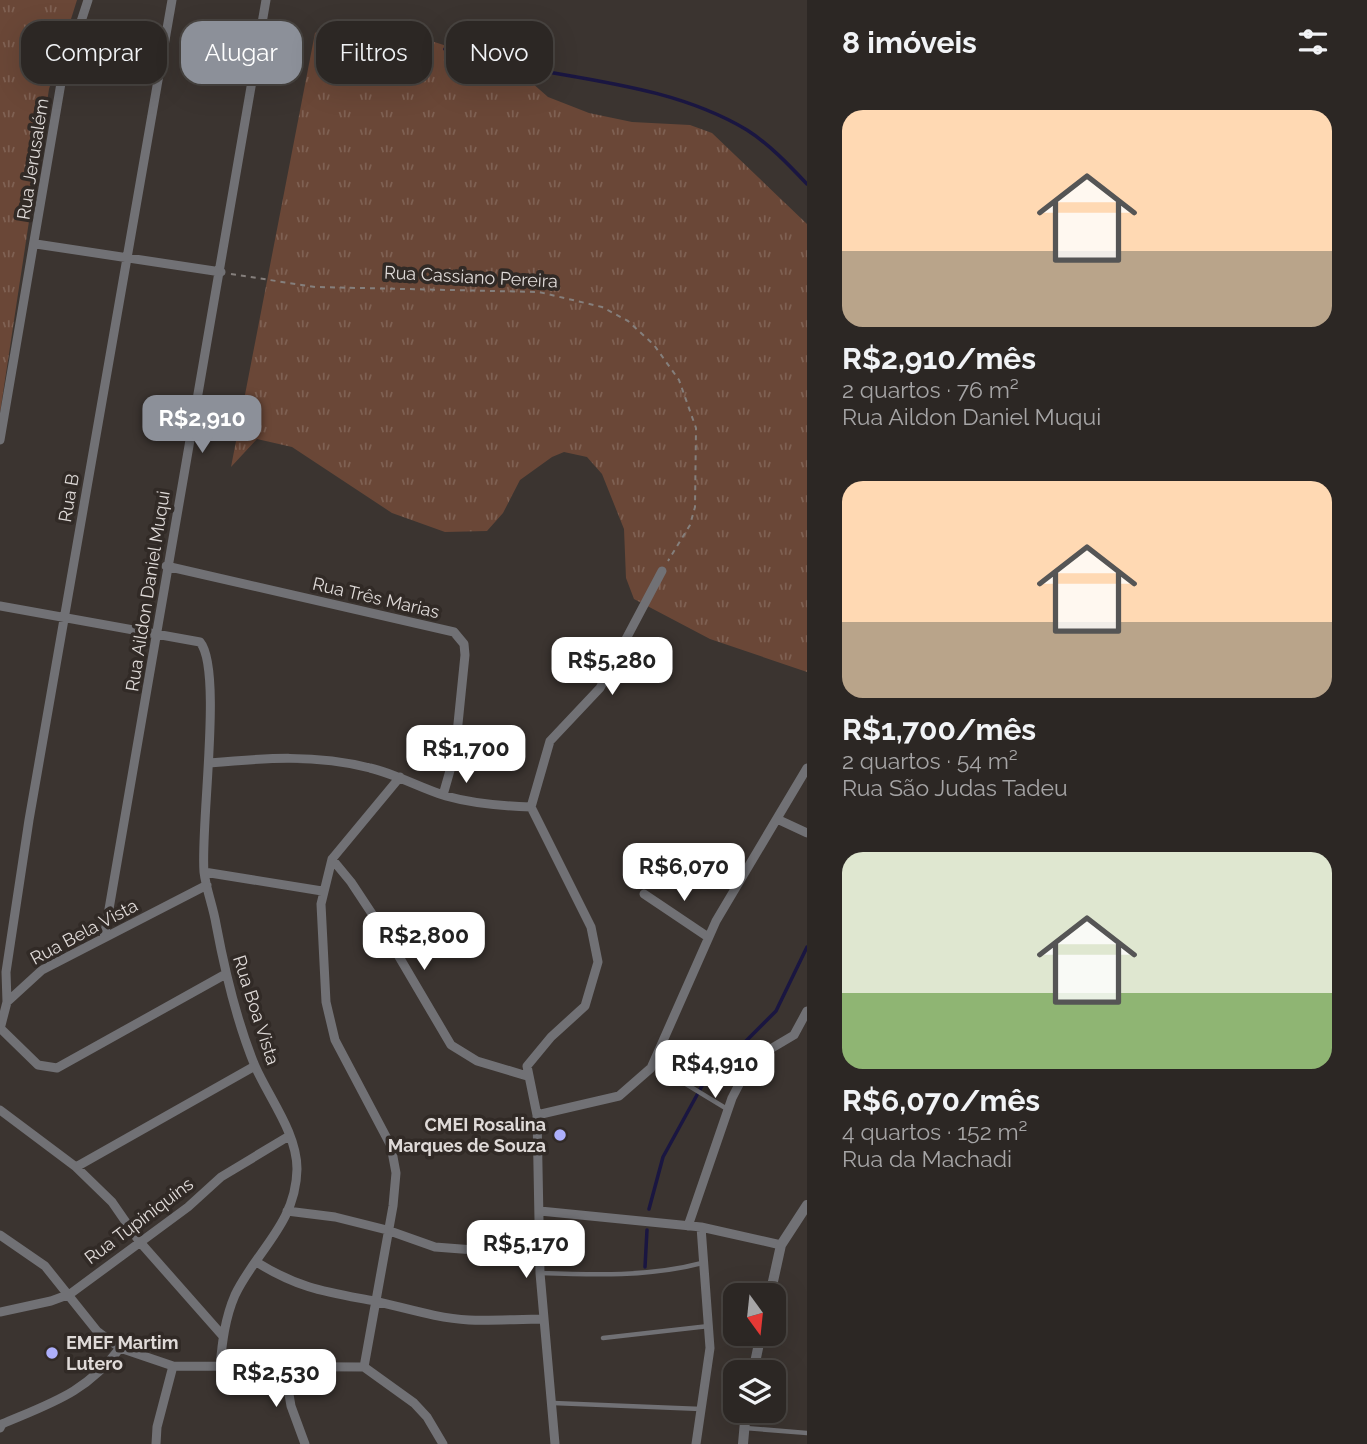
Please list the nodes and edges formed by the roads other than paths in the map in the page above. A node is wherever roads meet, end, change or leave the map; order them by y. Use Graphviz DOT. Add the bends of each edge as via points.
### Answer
graph roads {
  1 [pos="88,0"];
  2 [pos="173,0"];
  3 [pos="266,0"];
  4 [pos="36,244"];
  5 [pos="126,258"];
  6 [pos="221,272"];
  7 [pos="0,438"];
  8 [pos="166,566"];
  9 [pos="662,570"];
  10 [pos="0,606"];
  11 [pos="63,618"];
  12 [pos="158,633"];
  13 [pos="209,764"];
  14 [pos="807,768"];
  15 [pos="400,777"];
  16 [pos="443,795"];
  17 [pos="531,807"];
  18 [pos="777,819"];
  19 [pos="807,833"];
  20 [pos="332,859"];
  21 [pos="204,872"];
  22 [pos="206,885"];
  23 [pos="322,891"];
  24 [pos="644,894"];
  25 [pos="709,937"];
  26 [pos="104,938"];
  27 [pos="225,975"];
  28 [pos="7,1002"];
  29 [pos="807,1011"];
  30 [pos="0,1028"];
  31 [pos="653,1064"];
  32 [pos="255,1066"];
  33 [pos="527,1076"];
  34 [pos="727,1109"];
  35 [pos="0,1110"];
  36 [pos="537,1115"];
  37 [pos="289,1136"];
  38 [pos="76,1167"];
  39 [pos="807,1205"];
  40 [pos="287,1211"];
  41 [pos="540,1211"];
  42 [pos="688,1226"];
  43 [pos="701,1227"];
  44 [pos="387,1230"];
  45 [pos="0,1235"];
  46 [pos="139,1241"];
  47 [pos="781,1245"];
  48 [pos="540,1255"];
  49 [pos="258,1263"];
  50 [pos="702,1263"];
  51 [pos="540,1273"];
  52 [pos="773,1283"];
  53 [pos="70,1294"];
  54 [pos="375,1301"];
  55 [pos="0,1312"];
  56 [pos="544,1319"];
  57 [pos="710,1326"];
  58 [pos="222,1335"];
  59 [pos="603,1338"];
  60 [pos="120,1348"];
  61 [pos="284,1365"];
  62 [pos="173,1366"];
  63 [pos="220,1367"];
  64 [pos="364,1367"];
  65 [pos="553,1403"];
  66 [pos="702,1409"];
  67 [pos="745,1423"];
  68 [pos="0,1428"];
  69 [pos="744,1428"];
  70 [pos="807,1433"];
  71 [pos="156,1444"];
  72 [pos="305,1444"];
  73 [pos="443,1444"];
  74 [pos="555,1444"];
  75 [pos="696,1444"];
  76 [pos="743,1444"];
  1 -- 4 [label="street, Rua Jerusalém" via="61,83"];
  2 -- 5 [label="street, Rua B"];
  3 -- 6 [label="street, Rua Aildon Daniel Muqui"];
  4 -- 5 [label="street"];
  4 -- 7 [label="street, Rua Jerusalém"];
  5 -- 6 [label="street"];
  5 -- 11 [label="street, Rua B"];
  6 -- 8 [label="street, Rua Aildon Daniel Muqui"];
  8 -- 12 [label="street, Rua Aildon Daniel Muqui"];
  8 -- 16 [label="street, Rua Três Marias" via="460,636 465,655 461,701 455,753"];
  9 -- 17 [label="street" via="600,688 550,741"];
  10 -- 11 [label="street"];
  11 -- 12 [label="street"];
  11 -- 28 [label="street, Rua B" via="8,956"];
  12 -- 13 [label="street, Rua Boa Vista" via="200,642 207,653"];
  12 -- 26 [label="street, Rua Aildon Daniel Muqui"];
  13 -- 15 [label="street" via="318,758"];
  13 -- 21 [label="street, Rua Boa Vista" via="203,814"];
  14 -- 18 [label="street"];
  15 -- 16 [label="street"];
  15 -- 20 [label="street"];
  16 -- 17 [label="street" via="482,805"];
  17 -- 33 [label="street" via="591,927 598,962 585,1006 551,1037 527,1066"];
  18 -- 19 [label="street"];
  18 -- 25 [label="street"];
  20 -- 23 [label="street"];
  20 -- 33 [label="street" via="388,938 452,1045 477,1061"];
  21 -- 22 [label="street, Rua Boa Vista"];
  21 -- 23 [label="street"];
  22 -- 26 [label="street, Rua Bela Vista"];
  22 -- 27 [label="street, Rua Boa Vista"];
  23 -- 44 [label="street" via="326,1002 335,1040 395,1159 396,1184"];
  24 -- 25 [label="street"];
  25 -- 31 [label="street"];
  26 -- 28 [label="street, Rua Bela Vista" via="42,970"];
  27 -- 30 [label="street" via="57,1068 38,1065"];
  27 -- 32 [label="street, Rua Boa Vista"];
  28 -- 30 [label="street"];
  29 -- 34 [label="street" via="794,1035 748,1067"];
  31 -- 34 [label="lane"];
  31 -- 36 [label="street" via="619,1096"];
  32 -- 37 [label="street, Rua Boa Vista"];
  32 -- 38 [label="street"];
  33 -- 36 [label="street"];
  34 -- 42 [label="street"];
  35 -- 38 [label="street"];
  36 -- 41 [label="street"];
  37 -- 40 [label="street, Rua Boa Vista" via="297,1166"];
  37 -- 46 [label="street, Rua Tupiniquins" via="228,1172"];
  38 -- 46 [label="street" via="112,1202"];
  39 -- 47 [label="street"];
  40 -- 44 [label="street"];
  40 -- 49 [label="street, Rua Boa Vista"];
  41 -- 42 [label="street"];
  41 -- 48 [label="street"];
  42 -- 43 [label="street"];
  43 -- 47 [label="street"];
  43 -- 50 [label="street"];
  44 -- 48 [label="street" via="435,1247"];
  44 -- 54 [label="street"];
  45 -- 53 [label="street" via="38,1260"];
  46 -- 53 [label="street, Rua Tupiniquins"];
  46 -- 58 [label="street"];
  47 -- 52 [label="street"];
  48 -- 51 [label="street"];
  49 -- 54 [label="street" via="286,1280 334,1296"];
  49 -- 58 [label="street, Rua Boa Vista" via="237,1292"];
  50 -- 51 [label="lane" via="596,1275"];
  50 -- 57 [label="street"];
  51 -- 56 [label="street"];
  53 -- 55 [label="street, Rua Tupiniquins"];
  53 -- 60 [label="street" via="97,1331"];
  54 -- 56 [label="street" via="468,1320"];
  54 -- 64 [label="street"];
  56 -- 65 [label="street"];
  57 -- 59 [label="lane"];
  57 -- 66 [label="street"];
  58 -- 63 [label="street, Rua Boa Vista"];
  60 -- 62 [label="street"];
  60 -- 68 [label="street" via="99,1374 71,1394"];
  61 -- 63 [label="street"];
  61 -- 64 [label="street"];
  61 -- 72 [label="street" via="291,1406"];
  62 -- 63 [label="street"];
  62 -- 71 [label="street"];
  64 -- 73 [label="street" via="415,1403"];
  65 -- 66 [label="lane"];
  65 -- 74 [label="street"];
  66 -- 75 [label="street"];
  67 -- 69 [label="street"];
  69 -- 70 [label="lane"];
  69 -- 76 [label="street"];
}
